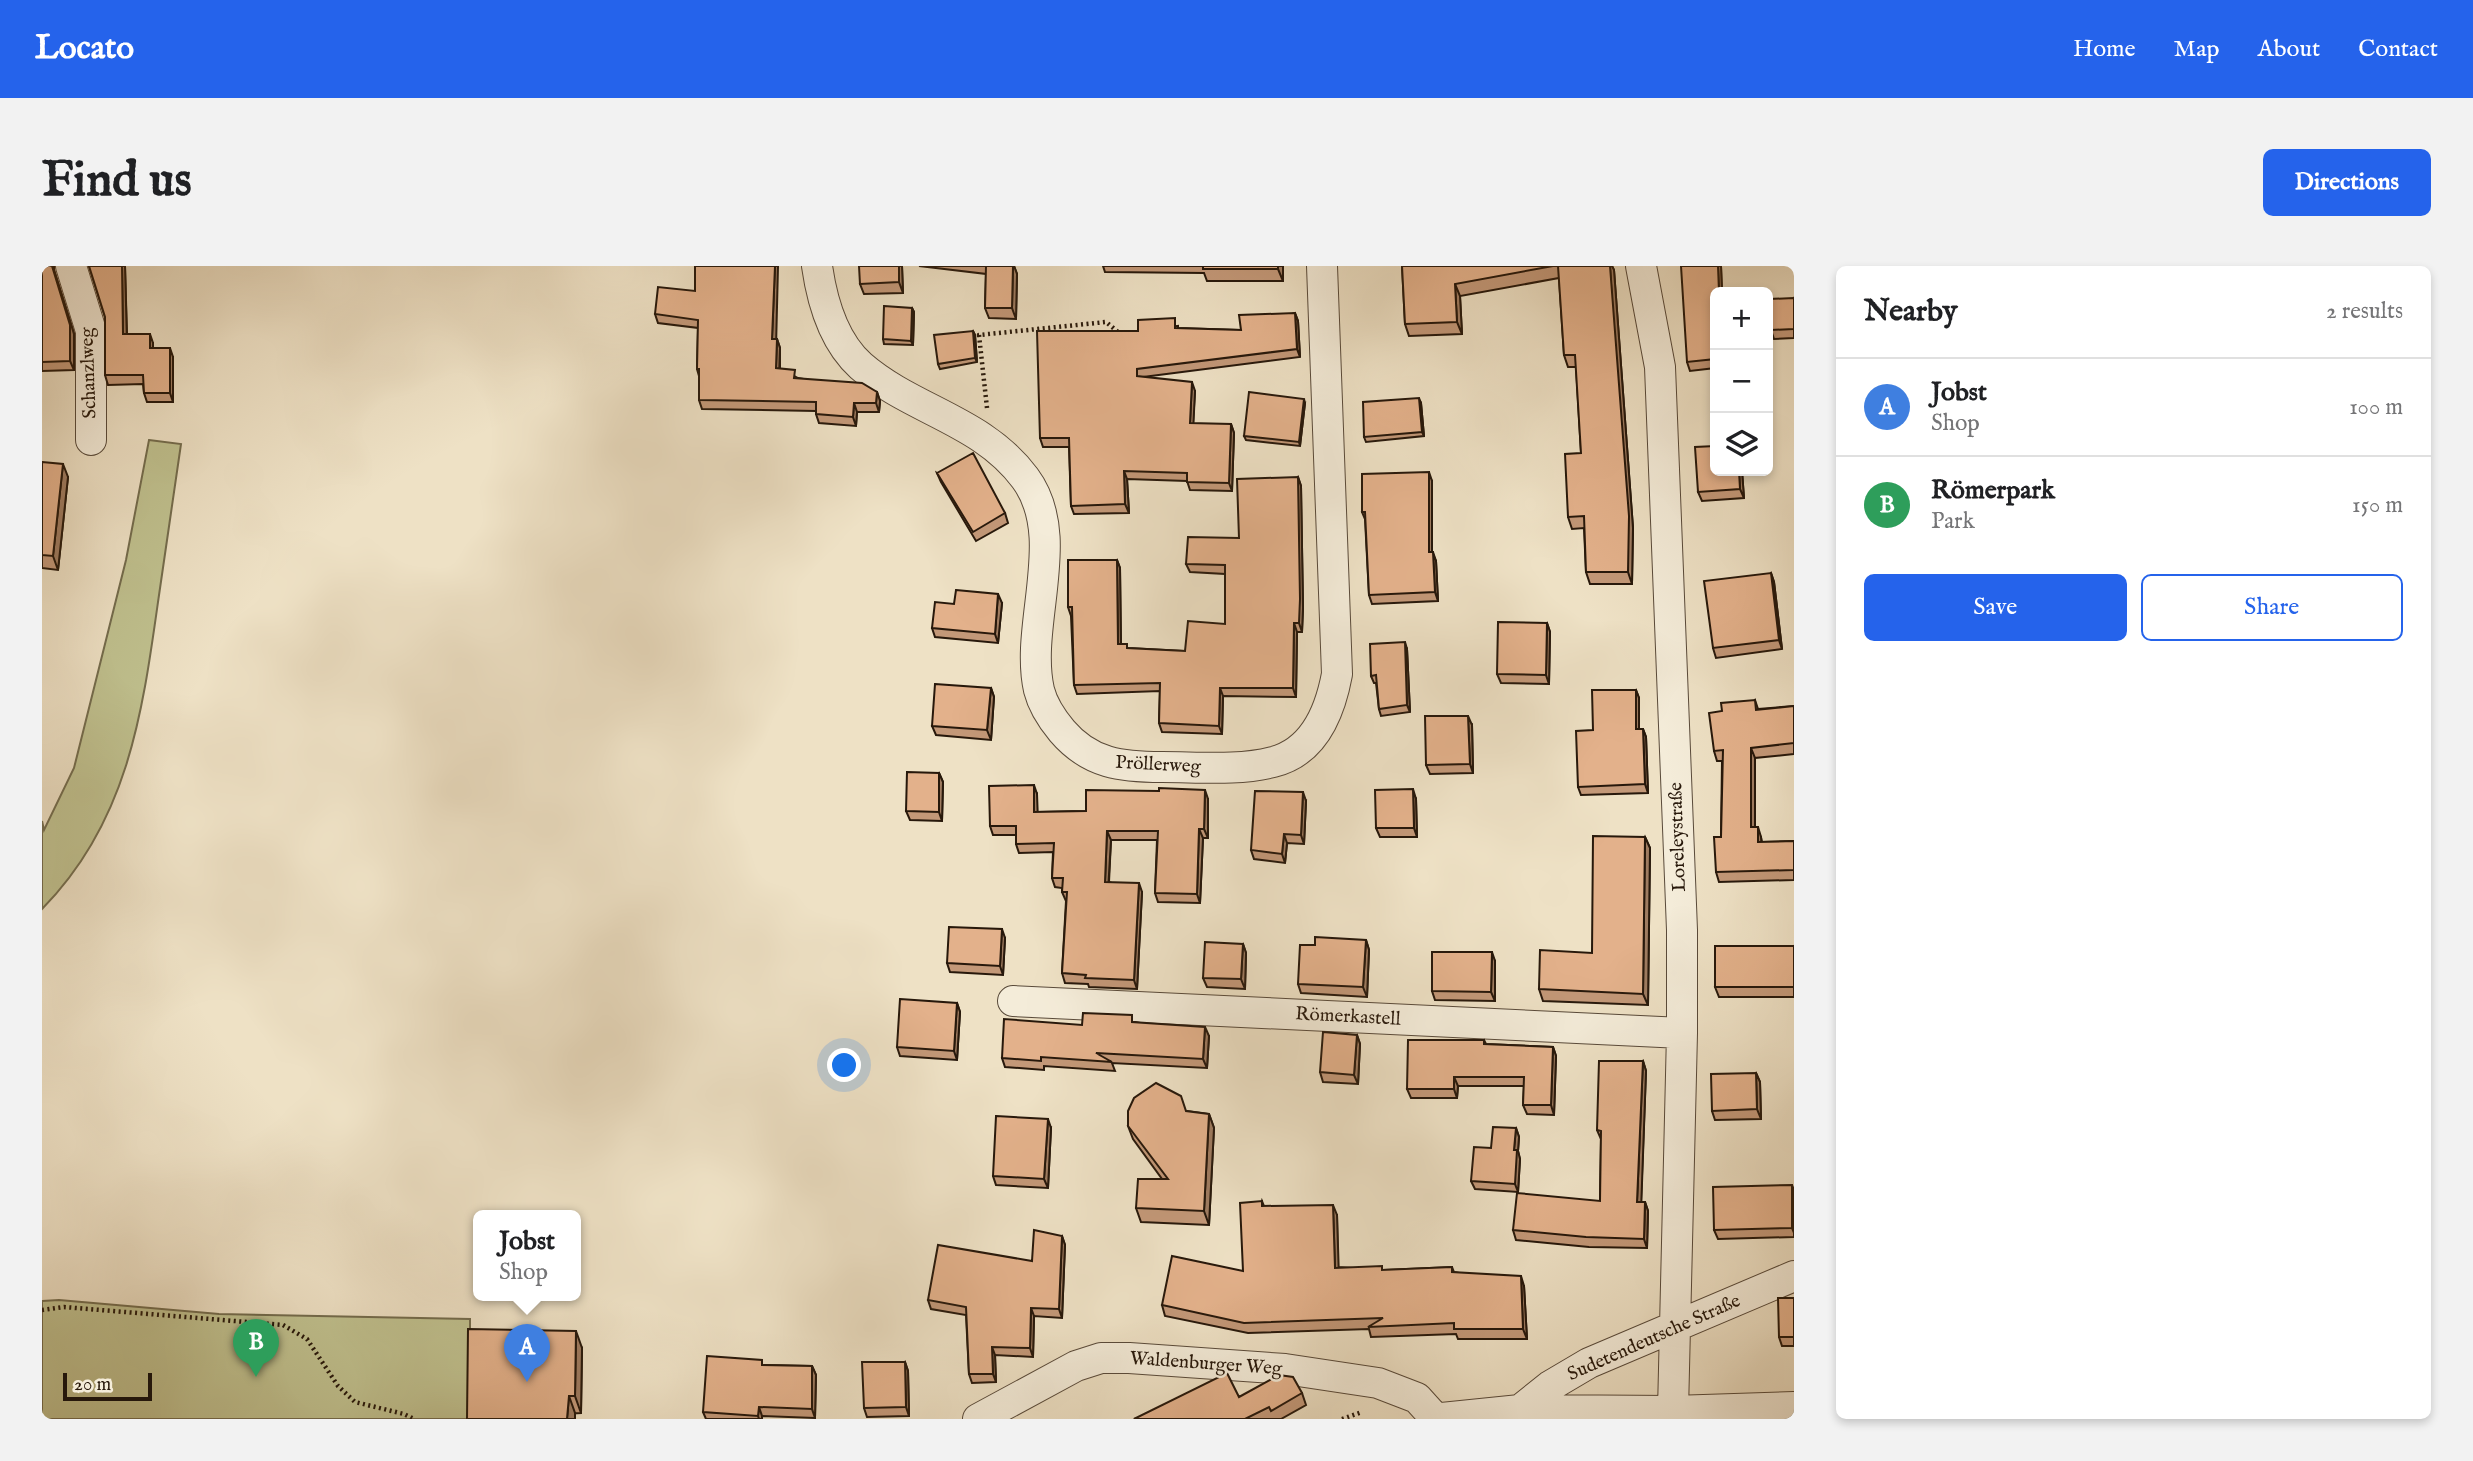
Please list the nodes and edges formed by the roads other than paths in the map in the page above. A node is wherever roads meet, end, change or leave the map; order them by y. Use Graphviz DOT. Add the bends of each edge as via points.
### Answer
graph roads {
  1 [pos="71,266"];
  2 [pos="817,266"];
  3 [pos="1322,266"];
  4 [pos="1641,266"];
  5 [pos="90,440"];
  6 [pos="1013,1001"];
  7 [pos="1682,1033"];
  8 [pos="1794,1276"];
  9 [pos="1674,1327"];
  10 [pos="1794,1407"];
  11 [pos="1520,1410"];
  12 [pos="1673,1411"];
  13 [pos="978,1419"];
  14 [pos="1435,1419"];
  1 -- 5 [label="street, Schanzlweg" via="91,331"];
  2 -- 3 [label="street, Pröllerweg" via="821,294 836,332 859,364 892,389 977,432 1000,449 1027,480 1040,509 1045,544 1036,666 1039,692 1066,736 1104,762 1130,767 1254,767 1284,759 1306,744 1332,701 1337,674"];
  4 -- 7 [label="street, Loreleystraße" via="1660,367"];
  6 -- 7 [label="street, Römerkastell"];
  7 -- 9 [label="street, Loreleystraße"];
  8 -- 9 [label="street, Sudetendeutsche Straße"];
  9 -- 11 [label="street, Sudetendeutsche Straße" via="1589,1363"];
  9 -- 12 [label="street, Loreleystraße"];
  10 -- 12 [label="street"];
  11 -- 12 [label="street"];
  11 -- 14 [label="street"];
  13 -- 14 [label="street, Waldenburger Weg" via="1076,1366 1101,1358 1285,1369 1378,1383 1417,1398"];
}
